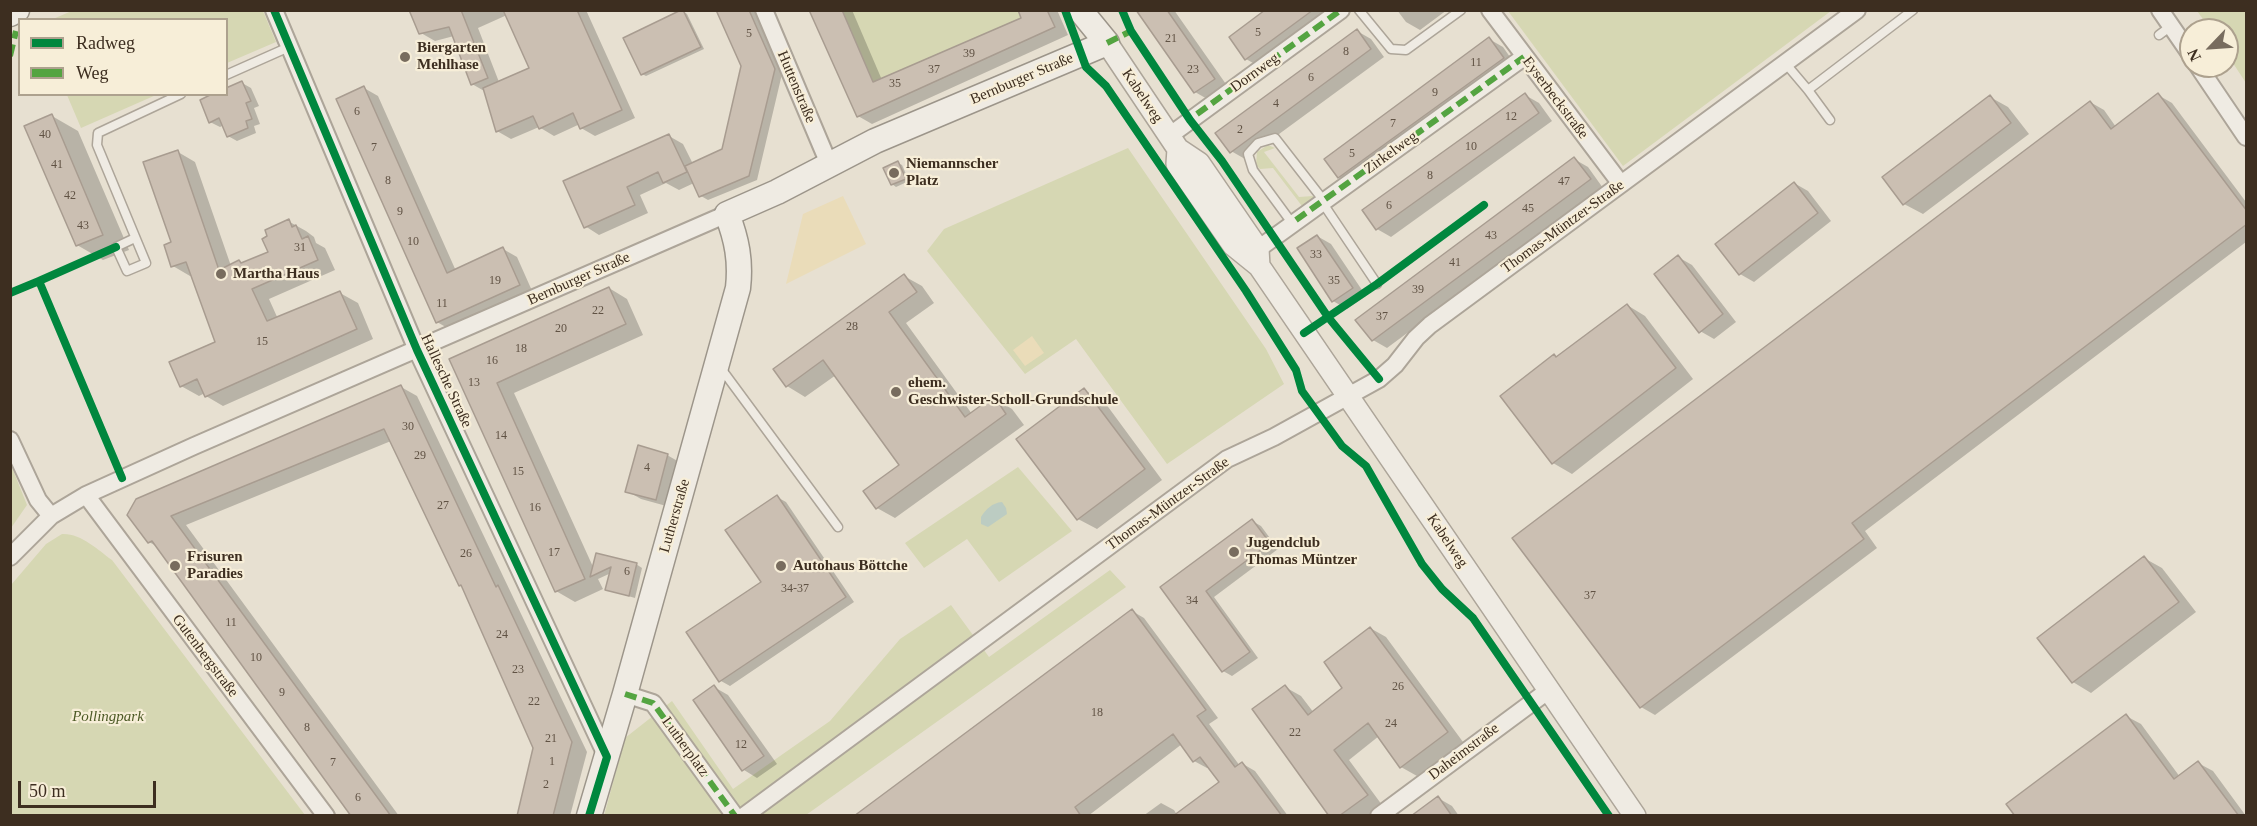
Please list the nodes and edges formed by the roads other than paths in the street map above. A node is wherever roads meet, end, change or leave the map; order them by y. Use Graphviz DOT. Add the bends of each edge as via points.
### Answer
graph roads {
  1 [pos="17,10"];
  2 [pos="274,10"];
  3 [pos="764,10"];
  4 [pos="1080,10"];
  5 [pos="1099,10"];
  6 [pos="1341,10"];
  7 [pos="1359,10"];
  8 [pos="1461,10"];
  9 [pos="1490,10"];
  10 [pos="1857,10"];
  11 [pos="1912,10"];
  12 [pos="2160,10"];
  13 [pos="10,14"];
  14 [pos="1107,43"];
  15 [pos="2179,43"];
  16 [pos="289,47"];
  17 [pos="1524,57"];
  18 [pos="1786,64"];
  19 [pos="228,74"];
  20 [pos="2206,78"];
  21 [pos="1808,90"];
  22 [pos="177,96"];
  23 [pos="1830,120"];
  24 [pos="2247,137"];
  25 [pos="1173,142"];
  26 [pos="829,164"];
  27 [pos="1621,184"];
  28 [pos="1323,202"];
  29 [pos="727,214"];
  30 [pos="1292,224"];
  31 [pos="135,238"];
  32 [pos="1258,257"];
  33 [pos="1377,284"];
  34 [pos="417,350"];
  35 [pos="718,364"];
  36 [pos="1348,396"];
  37 [pos="10,440"];
  38 [pos="86,495"];
  39 [pos="51,516"];
  40 [pos="838,527"];
  41 [pos="10,557"];
  42 [pos="1549,690"];
  43 [pos="625,694"];
  44 [pos="607,758"];
  45 [pos="326,816"];
  46 [pos="589,816"];
  47 [pos="735,816"];
  48 [pos="744,816"];
  49 [pos="1379,816"];
  50 [pos="1635,816"];
  1 -- 13 [label="main road"];
  2 -- 16 [label="street, Hallesche Straße"];
  3 -- 26 [label="street, Huttenstraße"];
  4 -- 14 [label="main road, Kabelweg"];
  5 -- 14 [label="main road, Kabelweg"];
  6 -- 25 [label="street, Dornweg"];
  7 -- 8 [label="lane" via="1391,49 1406,50"];
  9 -- 17 [label="street, Eyserbeckstraße"];
  10 -- 18 [label="street, Thomas-Müntzer-Straße"];
  11 -- 21 [label="lane"];
  12 -- 15 [label="street" via="2165,30"];
  14 -- 25 [label="street, Kabelweg"];
  14 -- 26 [label="main road, Bernburger Straße"];
  16 -- 19 [label="lane"];
  16 -- 34 [label="street, Hallesche Straße"];
  17 -- 27 [label="street, Eyserbeckstraße"];
  17 -- 28 [label="street, Zirkelweg"];
  18 -- 21 [label="lane"];
  18 -- 27 [label="street, Thomas-Müntzer-Straße"];
  20 -- 24 [label="street"];
  21 -- 23 [label="lane"];
  22 -- 31 [label="lane" via="98,133 97,145"];
  25 -- 32 [label="street, Kabelweg" via="1177,164 1233,245"];
  26 -- 29 [label="main road, Bernburger Straße"];
  27 -- 36 [label="street, Thomas-Müntzer-Straße" via="1430,325 1388,372"];
  28 -- 30 [label="street, Zirkelweg"];
  28 -- 30 [label="lane" via="1275,138 1258,143 1248,154 1253,170"];
  28 -- 33 [label="lane"];
  29 -- 34 [label="street, Bernburger Straße"];
  29 -- 35 [label="main road, Lutherstraße" via="740,269"];
  30 -- 32 [label="street, Zirkelweg"];
  32 -- 36 [label="street, Kabelweg"];
  34 -- 38 [label="street, Bernburger Straße"];
  34 -- 44 [label="street, Hallesche Straße"];
  35 -- 40 [label="lane"];
  35 -- 43 [label="main road, Lutherstraße"];
  36 -- 42 [label="street, Kabelweg"];
  36 -- 48 [label="street, Thomas-Müntzer-Straße" via="1227,459"];
  37 -- 39 [label="street" via="38,500"];
  38 -- 39 [label="street, Bernburger Straße"];
  38 -- 45 [label="street, Gutenbergstraße"];
  39 -- 41 [label="street, Bernburger Straße"];
  42 -- 49 [label="street, Daheimstraße"];
  42 -- 50 [label="street, Kabelweg"];
  43 -- 44 [label="main road, Lutherstraße"];
  43 -- 47 [label="street, Lutherplatz" via="653,703"];
  44 -- 46 [label="main road, Lutherstraße"];
}
